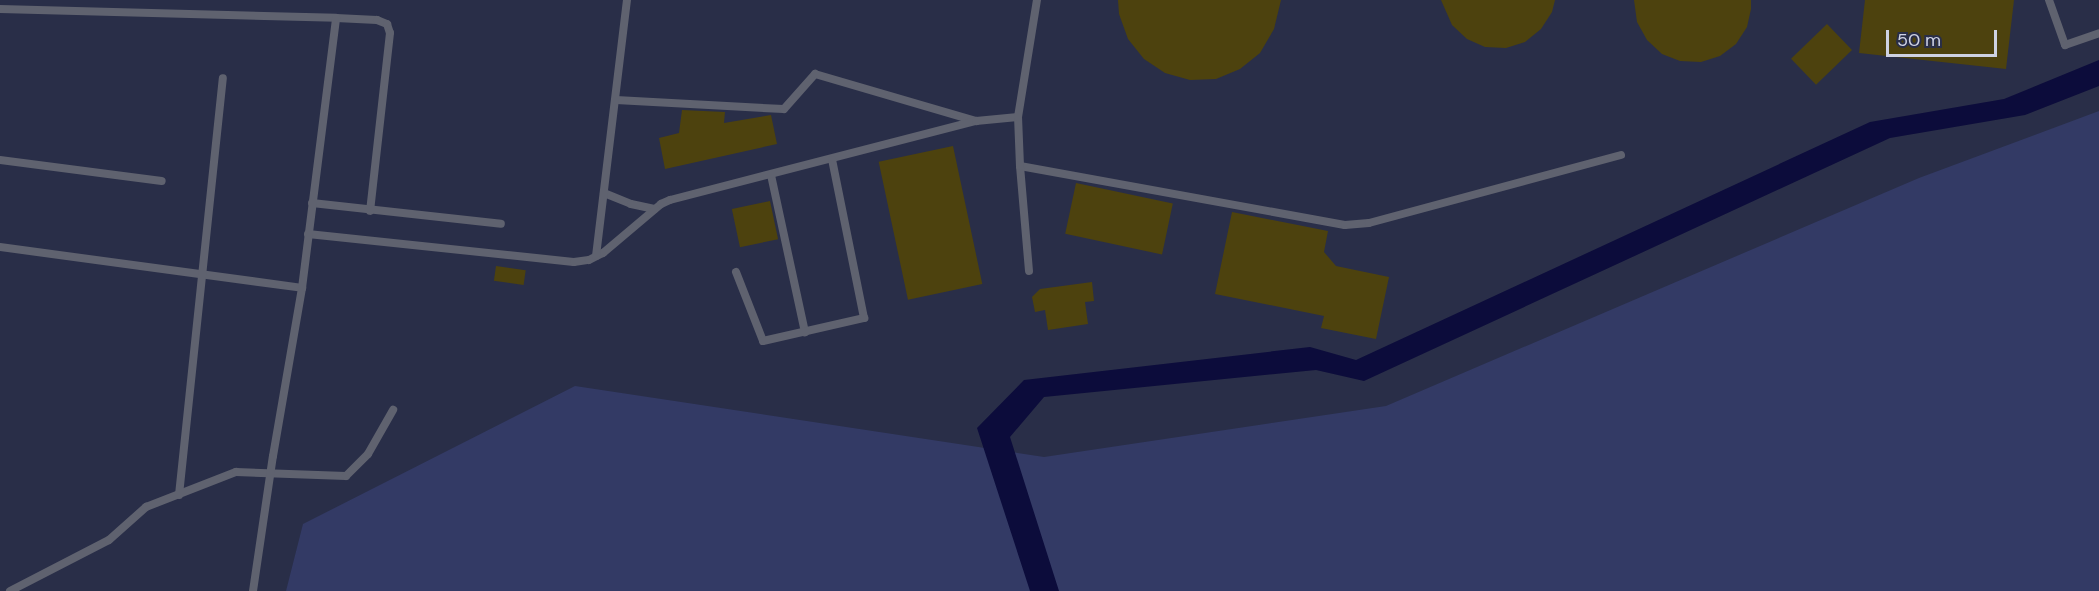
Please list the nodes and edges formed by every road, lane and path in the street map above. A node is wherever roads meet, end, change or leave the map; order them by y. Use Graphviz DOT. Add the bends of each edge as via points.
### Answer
graph roads {
  1 [pos="627,0"];
  2 [pos="1037,0"];
  3 [pos="2049,0"];
  4 [pos="0,9"];
  5 [pos="336,18"];
  6 [pos="2099,33"];
  7 [pos="224,78"];
  8 [pos="616,100"];
  9 [pos="1018,117"];
  10 [pos="976,121"];
  11 [pos="1621,155"];
  12 [pos="0,160"];
  13 [pos="832,160"];
  14 [pos="1020,166"];
  15 [pos="771,175"];
  16 [pos="162,181"];
  17 [pos="604,193"];
  18 [pos="312,203"];
  19 [pos="654,209"];
  20 [pos="370,211"];
  21 [pos="501,224"];
  22 [pos="308,234"];
  23 [pos="0,247"];
  24 [pos="596,256"];
  25 [pos="1029,271"];
  26 [pos="736,272"];
  27 [pos="202,275"];
  28 [pos="302,288"];
  29 [pos="805,332"];
  30 [pos="393,410"];
  31 [pos="272,472"];
  32 [pos="179,495"];
  33 [pos="10,591"];
  34 [pos="253,591"];
  1 -- 8 [label="lane"];
  2 -- 9 [label="lane"];
  3 -- 6 [label="lane" via="2065,45"];
  4 -- 5 [label="lane"];
  5 -- 18 [label="lane"];
  5 -- 20 [label="lane" via="376,20 387,24 390,33"];
  7 -- 27 [label="lane"];
  8 -- 10 [label="lane" via="784,109 814,74"];
  8 -- 17 [label="lane"];
  9 -- 10 [label="lane"];
  9 -- 14 [label="lane"];
  10 -- 13 [label="lane"];
  11 -- 14 [label="lane" via="1369,223 1344,225"];
  12 -- 16 [label="lane"];
  13 -- 15 [label="lane"];
  13 -- 29 [label="lane" via="864,318"];
  14 -- 25 [label="lane"];
  15 -- 19 [label="lane" via="670,200"];
  15 -- 29 [label="lane"];
  17 -- 19 [label="lane"];
  17 -- 24 [label="lane"];
  18 -- 20 [label="lane"];
  18 -- 22 [label="lane"];
  19 -- 24 [label="lane"];
  20 -- 21 [label="lane"];
  22 -- 24 [label="lane" via="574,262"];
  22 -- 28 [label="lane"];
  23 -- 27 [label="lane"];
  26 -- 29 [label="lane" via="763,341"];
  27 -- 28 [label="lane"];
  27 -- 32 [label="lane"];
  28 -- 31 [label="lane"];
  30 -- 31 [label="lane" via="368,454 346,476"];
  31 -- 32 [label="lane" via="236,472"];
  31 -- 34 [label="lane"];
  32 -- 33 [label="lane" via="146,507 109,540"];
}
